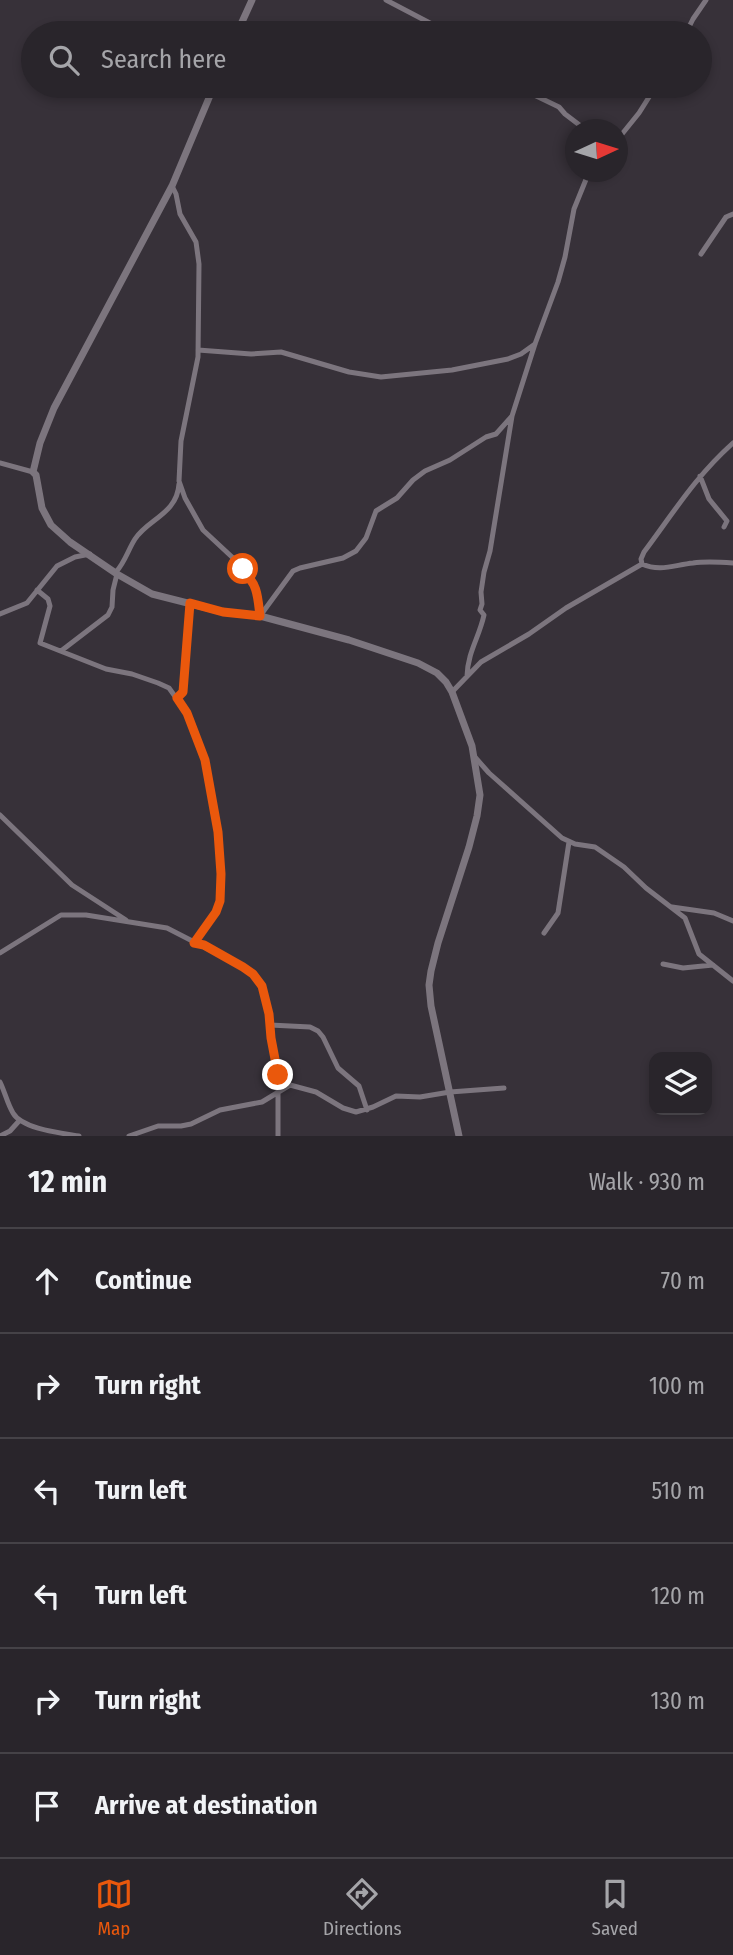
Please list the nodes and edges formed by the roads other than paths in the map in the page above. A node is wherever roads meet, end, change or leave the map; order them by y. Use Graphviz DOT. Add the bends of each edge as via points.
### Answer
graph roads {
  1 [pos="251,0"];
  2 [pos="386,0"];
  3 [pos="706,0"];
  4 [pos="242,21"];
  5 [pos="426,21"];
  6 [pos="691,21"];
  7 [pos="209,98"];
  8 [pos="540,98"];
  9 [pos="648,98"];
  10 [pos="572,119"];
  11 [pos="628,127"];
  12 [pos="585,182"];
  13 [pos="172,186"];
  14 [pos="733,214"];
  15 [pos="701,254"];
  16 [pos="535,344"];
  17 [pos="198,350"];
  18 [pos="512,416"];
  19 [pos="733,443"];
  20 [pos="0,463"];
  21 [pos="33,472"];
  22 [pos="700,476"];
  23 [pos="179,481"];
  24 [pos="724,527"];
  25 [pos="90,554"];
  26 [pos="733,563"];
  27 [pos="642,564"];
  28 [pos="116,573"];
  29 [pos="37,590"];
  30 [pos="190,603"];
  31 [pos="0,614"];
  32 [pos="260,616"];
  33 [pos="61,651"];
  34 [pos="467,676"];
  35 [pos="452,692"];
  36 [pos="177,698"];
  37 [pos="474,756"];
  38 [pos="0,815"];
  39 [pos="569,842"];
  40 [pos="672,907"];
  41 [pos="733,921"];
  42 [pos="131,924"];
  43 [pos="544,933"];
  44 [pos="194,943"];
  45 [pos="0,953"];
  46 [pos="663,964"];
  47 [pos="713,965"];
  48 [pos="733,981"];
  49 [pos="270,1025"];
  50 [pos="276,1066"];
  51 [pos="0,1082"];
  52 [pos="290,1085"];
  53 [pos="504,1088"];
  54 [pos="277,1092"];
  55 [pos="450,1092"];
  56 [pos="367,1110"];
  57 [pos="19,1121"];
  58 [pos="0,1136"];
  59 [pos="79,1136"];
  60 [pos="129,1136"];
  61 [pos="278,1136"];
  62 [pos="460,1136"];
  1 -- 4 [label="street"];
  2 -- 5 [label="street"];
  3 -- 6 [label="street"];
  7 -- 13 [label="street"];
  8 -- 10 [label="street"];
  9 -- 11 [label="street"];
  12 -- 16 [label="street" via="574,209 558,282"];
  13 -- 17 [label="street" via="197,248"];
  13 -- 21 [label="street" via="54,408"];
  14 -- 15 [label="street" via="726,217"];
  16 -- 17 [label="street" via="508,359 381,377 281,352"];
  16 -- 18 [label="street"];
  17 -- 23 [label="street" via="181,441"];
  18 -- 32 [label="street" via="496,434 425,471 397,498 376,510 366,538 350,555 293,571"];
  18 -- 34 [label="street" via="481,592 484,615 469,654"];
  19 -- 22 [label="street"];
  20 -- 21 [label="street"];
  21 -- 25 [label="street" via="51,525"];
  22 -- 24 [label="street" via="709,499 727,521"];
  22 -- 27 [label="street" via="644,552"];
  23 -- 28 [label="street" via="169,507 136,537"];
  23 -- 32 [label="street" via="203,530 251,578"];
  25 -- 28 [label="street"];
  25 -- 29 [label="street" via="57,566"];
  26 -- 27 [label="street" via="656,569"];
  27 -- 34 [label="street" via="481,662"];
  28 -- 30 [label="street" via="152,594"];
  28 -- 33 [label="street" via="108,615"];
  29 -- 31 [label="street" via="27,603"];
  29 -- 33 [label="street" via="50,606 40,643"];
  30 -- 32 [label="street"];
  30 -- 36 [label="street" via="183,692"];
  32 -- 35 [label="street" via="418,663 437,673"];
  33 -- 36 [label="street" via="158,683"];
  34 -- 35 [label="street"];
  35 -- 37 [label="street"];
  36 -- 44 [label="street" via="205,760 221,874 216,912"];
  37 -- 39 [label="street"];
  37 -- 55 [label="street" via="480,795 477,817 429,985"];
  38 -- 42 [label="street" via="72,885"];
  39 -- 40 [label="street" via="595,847 611,857"];
  39 -- 43 [label="street" via="558,913"];
  40 -- 41 [label="street" via="714,913"];
  40 -- 47 [label="street" via="685,918 699,954"];
  42 -- 44 [label="street" via="167,928"];
  42 -- 45 [label="street" via="61,915"];
  44 -- 49 [label="street" via="253,974 262,986"];
  46 -- 47 [label="street" via="683,968"];
  47 -- 48 [label="street"];
  49 -- 50 [label="street"];
  49 -- 56 [label="street" via="318,1031 338,1068 359,1086"];
  50 -- 52 [label="street"];
  50 -- 54 [label="street"];
  51 -- 57 [label="street"];
  52 -- 54 [label="street"];
  52 -- 56 [label="street" via="316,1092 350,1111"];
  53 -- 55 [label="street"];
  54 -- 60 [label="street" via="261,1102 220,1110 191,1124 158,1126"];
  54 -- 61 [label="street"];
  55 -- 56 [label="street" via="396,1096"];
  55 -- 62 [label="street"];
  57 -- 58 [label="street"];
  57 -- 59 [label="street"];
}
